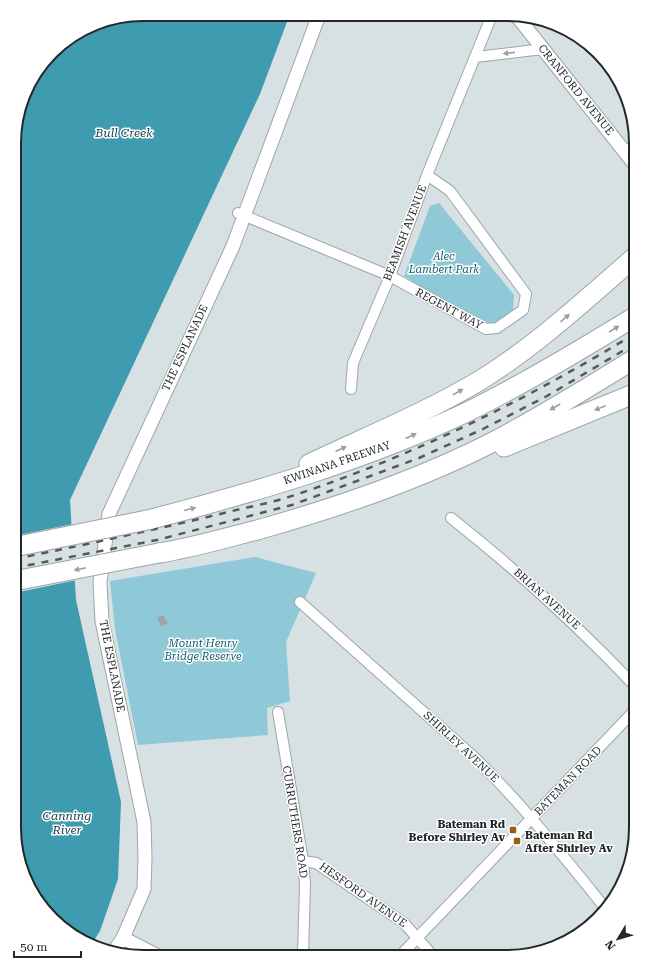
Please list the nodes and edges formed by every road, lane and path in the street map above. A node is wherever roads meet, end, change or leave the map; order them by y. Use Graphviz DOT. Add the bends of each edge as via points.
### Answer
graph roads {
  1 [pos="316,21"];
  2 [pos="490,21"];
  3 [pos="524,22"];
  4 [pos="543,49"];
  5 [pos="476,57"];
  6 [pos="629,149"];
  7 [pos="625,152"];
  8 [pos="629,157"];
  9 [pos="427,175"];
  10 [pos="241,214"];
  11 [pos="629,262"];
  12 [pos="390,276"];
  13 [pos="629,320"];
  14 [pos="629,362"];
  15 [pos="351,389"];
  16 [pos="629,396"];
  17 [pos="256,490"];
  18 [pos="451,518"];
  19 [pos="21,547"];
  20 [pos="164,553"];
  21 [pos="21,581"];
  22 [pos="300,602"];
  23 [pos="629,680"];
  24 [pos="278,712"];
  25 [pos="629,716"];
  26 [pos="532,818"];
  27 [pos="303,861"];
  28 [pos="602,905"];
  29 [pos="418,937"];
  30 [pos="123,938"];
  31 [pos="117,947"];
  32 [pos="146,950"];
  33 [pos="303,950"];
  34 [pos="406,950"];
  35 [pos="428,950"];
  1 -- 10 [label="street, THE ESPLANADE"];
  2 -- 5 [label="street, BEAMISH AVENUE"];
  3 -- 4 [label="street, CRANFORD AVENUE"];
  4 -- 5 [label="street, one-way"];
  4 -- 7 [label="street, CRANFORD AVENUE"];
  5 -- 9 [label="street, BEAMISH AVENUE"];
  6 -- 7 [label="street"];
  7 -- 8 [label="street, CRANFORD AVENUE"];
  9 -- 12 [label="street, BEAMISH AVENUE"];
  9 -- 12 [label="street, REGENT WAY" via="450,191 526,294 523,310 497,328 486,329"];
  10 -- 12 [label="street, REGENT WAY"];
  10 -- 30 [label="street, THE ESPLANADE" via="233,246 109,514 100,582 102,621 144,822 144,888"];
  17 -- 11 [label="highway, one-way" via="440,402 478,381 555,327"];
  12 -- 15 [label="street, BEAMISH AVENUE" via="353,363"];
  17 -- 13 [label="highway, KWINANA FREEWAY, one-way" via="340,464 465,413"];
  14 -- 20 [label="highway, one-way" via="486,445 390,487 324,512"];
  16 -- 20 [label="highway, one-way" via="357,508 290,529"];
  19 -- 17 [label="highway, KWINANA FREEWAY, one-way, bridge" via="152,519"];
  18 -- 23 [label="street, BRIAN AVENUE" via="500,556 592,640"];
  20 -- 21 [label="highway, one-way, bridge"];
  22 -- 26 [label="street, SHIRLEY AVENUE" via="475,758"];
  24 -- 27 [label="street, CURRUTHERS ROAD"];
  25 -- 26 [label="street, BATEMAN ROAD"];
  26 -- 28 [label="street, SHIRLEY AVENUE"];
  26 -- 29 [label="street, BATEMAN ROAD"];
  27 -- 29 [label="street, HESFORD AVENUE" via="316,863 368,897 404,923"];
  27 -- 33 [label="street, CURRUTHERS ROAD"];
  29 -- 34 [label="street, BATEMAN ROAD"];
  29 -- 35 [label="street, HESFORD AVENUE"];
  30 -- 31 [label="street, THE ESPLANADE"];
  30 -- 32 [label="street"];
}
